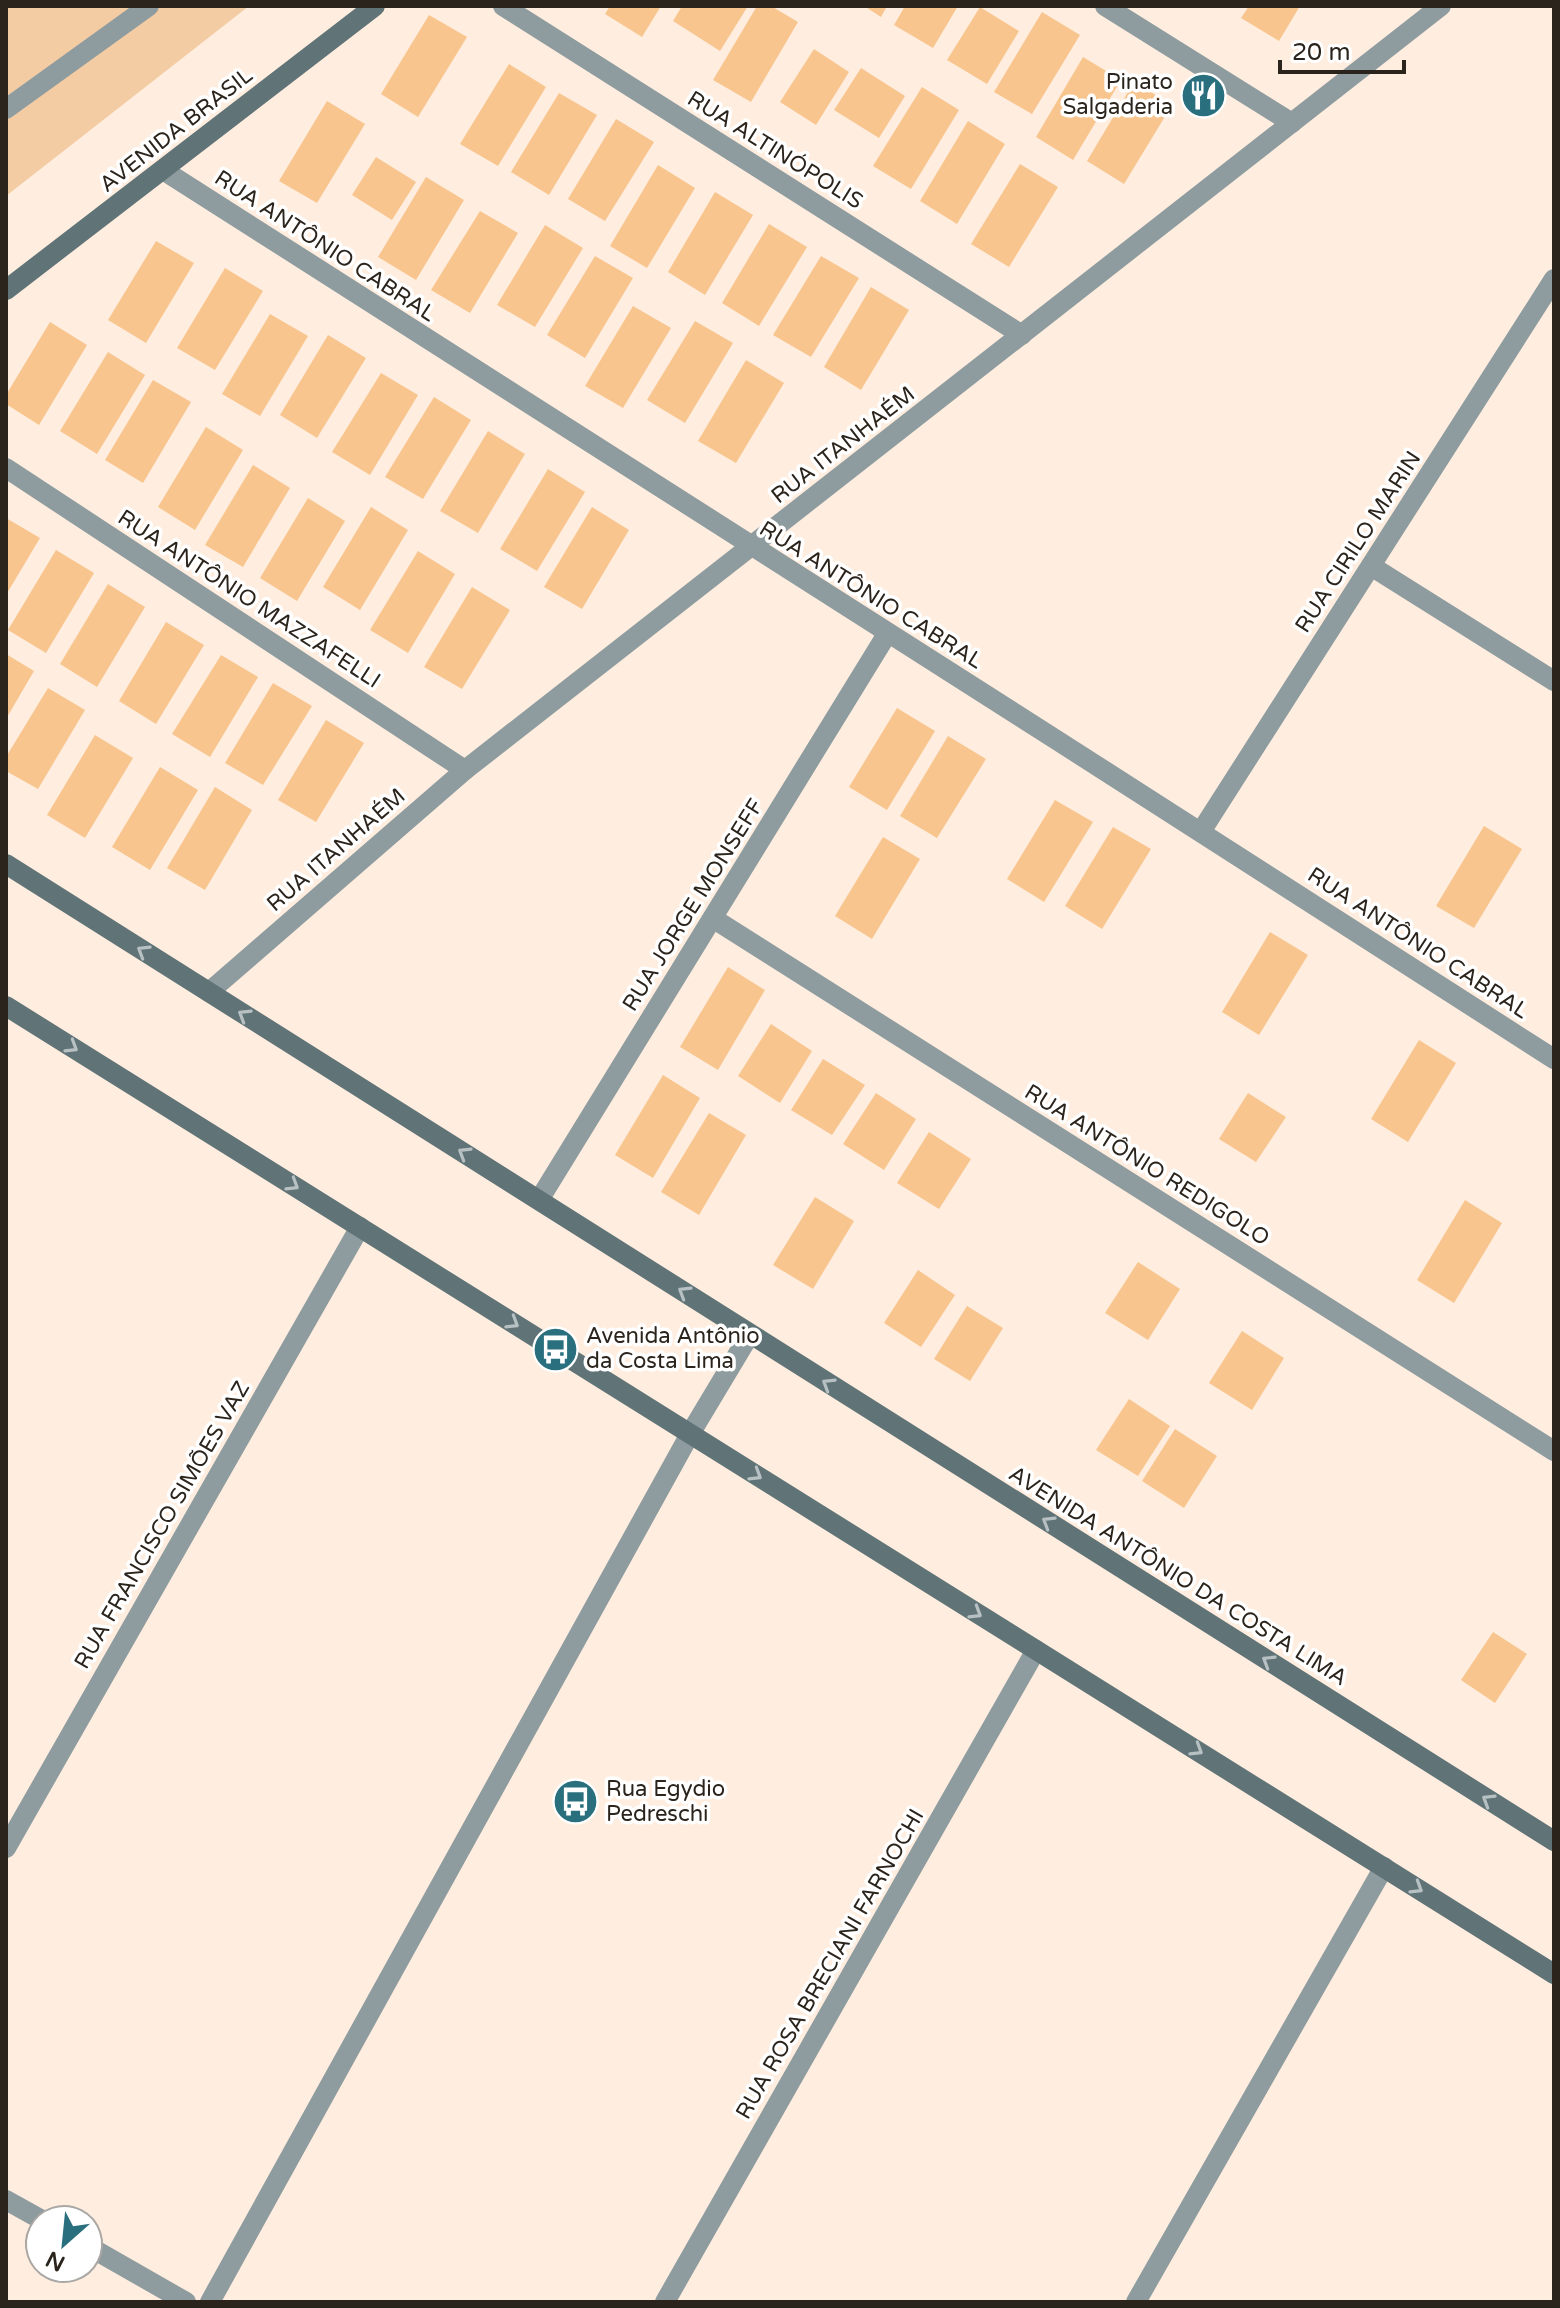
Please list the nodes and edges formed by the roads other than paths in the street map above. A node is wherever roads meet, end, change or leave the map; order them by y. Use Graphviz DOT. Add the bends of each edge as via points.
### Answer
graph roads {
  1 [pos="149,6"];
  2 [pos="375,6"];
  3 [pos="503,6"];
  4 [pos="1105,6"];
  5 [pos="1441,6"];
  6 [pos="6,109"];
  7 [pos="1292,123"];
  8 [pos="163,170"];
  9 [pos="1552,288"];
  10 [pos="6,290"];
  11 [pos="1022,335"];
  12 [pos="6,468"];
  13 [pos="750,548"];
  14 [pos="1371,566"];
  15 [pos="887,634"];
  16 [pos="1554,681"];
  17 [pos="465,770"];
  18 [pos="1202,830"];
  19 [pos="6,864"];
  20 [pos="714,919"];
  21 [pos="209,992"];
  22 [pos="11,1009"];
  23 [pos="6,1031"];
  24 [pos="1554,1059"];
  25 [pos="539,1200"];
  26 [pos="360,1227"];
  27 [pos="750,1334"];
  28 [pos="690,1434"];
  29 [pos="1554,1451"];
  30 [pos="1036,1650"];
  31 [pos="1554,1841"];
  32 [pos="6,1848"];
  33 [pos="1384,1867"];
  34 [pos="1554,1974"];
  35 [pos="6,2200"];
  36 [pos="24,2210"];
  37 [pos="104,2255"];
  38 [pos="186,2302"];
  39 [pos="210,2302"];
  40 [pos="665,2302"];
  41 [pos="1136,2302"];
  1 -- 6 [label="street"];
  2 -- 8 [label="street, AVENIDA BRASIL"];
  3 -- 11 [label="street, RUA ALTINÓPOLIS"];
  4 -- 7 [label="street"];
  5 -- 7 [label="street, RUA ITANHAÉM"];
  7 -- 11 [label="street, RUA ITANHAÉM"];
  8 -- 10 [label="street, AVENIDA BRASIL"];
  8 -- 13 [label="street, RUA ANTÔNIO CABRAL"];
  9 -- 14 [label="street, RUA CIRILO MARIN"];
  11 -- 13 [label="street, RUA ITANHAÉM"];
  12 -- 17 [label="street, RUA ANTÔNIO MAZZAFELLI"];
  13 -- 15 [label="street, RUA ANTÔNIO CABRAL"];
  13 -- 17 [label="street, RUA ITANHAÉM"];
  14 -- 16 [label="street"];
  14 -- 18 [label="street, RUA CIRILO MARIN"];
  15 -- 18 [label="street, RUA ANTÔNIO CABRAL"];
  15 -- 20 [label="street, RUA JORGE MONSEFF"];
  17 -- 21 [label="street, RUA ITANHAÉM"];
  18 -- 24 [label="street, RUA ANTÔNIO CABRAL"];
  21 -- 19 [label="street, AVENIDA ANTÔNIO DA COSTA LIMA, one-way"];
  20 -- 25 [label="street, RUA JORGE MONSEFF"];
  20 -- 29 [label="street, RUA ANTÔNIO REDIGOLO"];
  25 -- 21 [label="street, AVENIDA ANTÔNIO DA COSTA LIMA, one-way"];
  22 -- 23 [label="street"];
  22 -- 26 [label="street, one-way"];
  27 -- 25 [label="street, AVENIDA ANTÔNIO DA COSTA LIMA, one-way"];
  26 -- 28 [label="street, one-way"];
  26 -- 32 [label="street, RUA FRANCISCO SIMÕES VAZ"];
  27 -- 28 [label="street"];
  31 -- 27 [label="street, AVENIDA ANTÔNIO DA COSTA LIMA, one-way"];
  28 -- 30 [label="street, one-way"];
  28 -- 39 [label="street"];
  30 -- 33 [label="street, one-way"];
  30 -- 40 [label="street, RUA ROSA BRECIANI FARNOCHI"];
  33 -- 34 [label="street, one-way"];
  33 -- 41 [label="street"];
  35 -- 36 [label="street"];
  37 -- 38 [label="street"];
}
